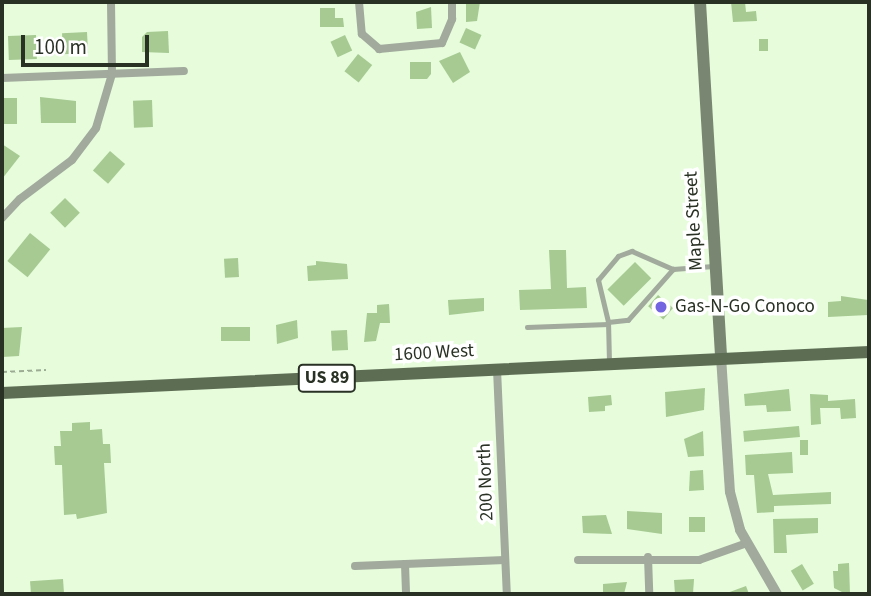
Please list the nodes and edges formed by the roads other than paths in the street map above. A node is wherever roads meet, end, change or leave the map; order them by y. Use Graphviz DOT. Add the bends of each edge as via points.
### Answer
graph roads {
  1 [pos="110,2"];
  2 [pos="359,2"];
  3 [pos="452,2"];
  4 [pos="700,2"];
  5 [pos="184,71"];
  6 [pos="112,74"];
  7 [pos="2,78"];
  8 [pos="2,218"];
  9 [pos="716,266"];
  10 [pos="673,269"];
  11 [pos="608,323"];
  12 [pos="527,327"];
  13 [pos="869,352"];
  14 [pos="721,356"];
  15 [pos="610,363"];
  16 [pos="497,369"];
  17 [pos="2,393"];
  18 [pos="747,543"];
  19 [pos="649,557"];
  20 [pos="505,560"];
  21 [pos="578,560"];
  22 [pos="405,564"];
  23 [pos="355,566"];
  24 [pos="406,594"];
  25 [pos="507,594"];
  26 [pos="649,594"];
  27 [pos="777,594"];
  1 -- 6 [label="street"];
  2 -- 3 [label="street" via="362,34 379,49 442,43 449,33"];
  4 -- 9 [label="main road, Maple Street"];
  5 -- 6 [label="street"];
  6 -- 7 [label="street"];
  6 -- 8 [label="street" via="105,107 86,145"];
  9 -- 10 [label="lane"];
  9 -- 14 [label="main road, Maple Street"];
  10 -- 11 [label="lane" via="628,320"];
  10 -- 11 [label="lane" via="632,251 618,256 598,280"];
  11 -- 12 [label="lane"];
  11 -- 15 [label="lane"];
  13 -- 14 [label="main road, 1600 West / US 89"];
  14 -- 15 [label="main road, 1600 West / US 89"];
  14 -- 18 [label="street, Maple Street" via="730,492"];
  15 -- 16 [label="main road, 1600 West / US 89"];
  16 -- 17 [label="main road, 1600 West / US 89"];
  16 -- 20 [label="street, 200 North"];
  18 -- 19 [label="street" via="707,559"];
  18 -- 27 [label="street, Maple Street"];
  19 -- 21 [label="street"];
  19 -- 26 [label="street"];
  20 -- 22 [label="street"];
  20 -- 25 [label="street, 200 North"];
  22 -- 23 [label="street"];
  22 -- 24 [label="street"];
}
